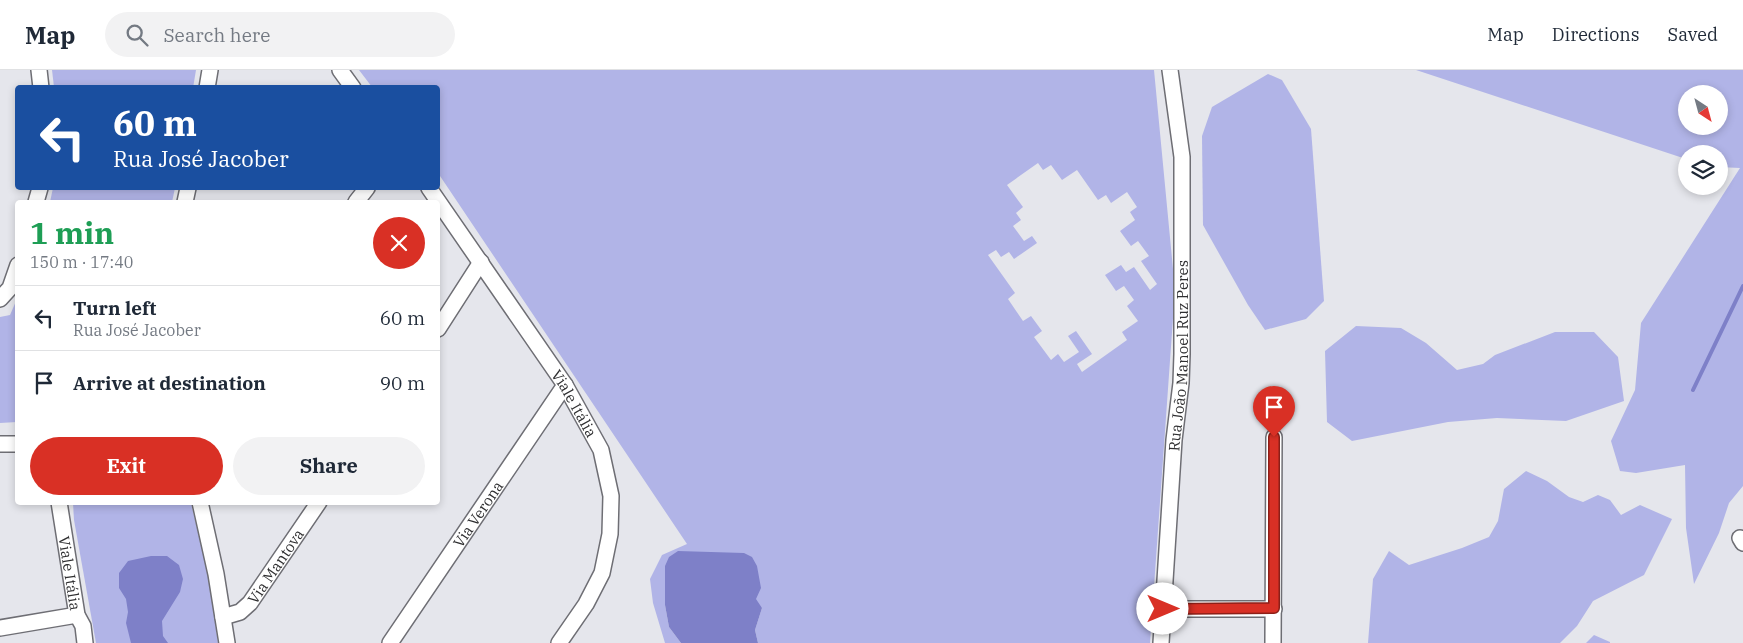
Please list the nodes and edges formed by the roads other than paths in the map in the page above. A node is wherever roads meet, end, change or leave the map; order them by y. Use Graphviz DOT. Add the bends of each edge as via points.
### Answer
graph roads {
  1 [pos="39,70"];
  2 [pos="210,70"];
  3 [pos="340,70"];
  4 [pos="1170,70"];
  5 [pos="41,85"];
  6 [pos="208,85"];
  7 [pos="351,85"];
  8 [pos="365,190"];
  9 [pos="358,200"];
  10 [pos="440,204"];
  11 [pos="481,262"];
  12 [pos="15,274"];
  13 [pos="0,299"];
  14 [pos="440,326"];
  15 [pos="565,385"];
  16 [pos="1274,437"];
  17 [pos="0,444"];
  18 [pos="15,444"];
  19 [pos="59,505"];
  20 [pos="201,505"];
  21 [pos="317,505"];
  22 [pos="1274,608"];
  23 [pos="1163,609"];
  24 [pos="77,615"];
  25 [pos="223,617"];
  26 [pos="0,628"];
  27 [pos="85,643"];
  28 [pos="227,643"];
  29 [pos="390,643"];
  30 [pos="560,643"];
  31 [pos="1161,643"];
  32 [pos="1273,643"];
  1 -- 5 [label="street"];
  2 -- 6 [label="street"];
  3 -- 7 [label="street"];
  4 -- 23 [label="street, Rua João Manoel Ruz Peres" via="1182,157 1183,292 1181,383"];
  8 -- 9 [label="street"];
  10 -- 11 [label="street, Viale Itália"];
  11 -- 14 [label="street"];
  11 -- 15 [label="street, Viale Itália"];
  12 -- 13 [label="street" via="10,288"];
  15 -- 29 [label="street, Via Verona"];
  15 -- 30 [label="street, Viale Itália" via="601,450 611,496 610,534 602,573"];
  16 -- 22 [label="street"];
  17 -- 18 [label="street"];
  19 -- 24 [label="street, Viale Itália"];
  20 -- 25 [label="street"];
  21 -- 25 [label="street, Via Mantova" via="250,603 240,612"];
  22 -- 23 [label="street"];
  22 -- 32 [label="street"];
  23 -- 31 [label="street, Rua João Manoel Ruz Peres"];
  24 -- 26 [label="street"];
  24 -- 27 [label="street, Viale Itália" via="83,626"];
  25 -- 28 [label="street"];
}
